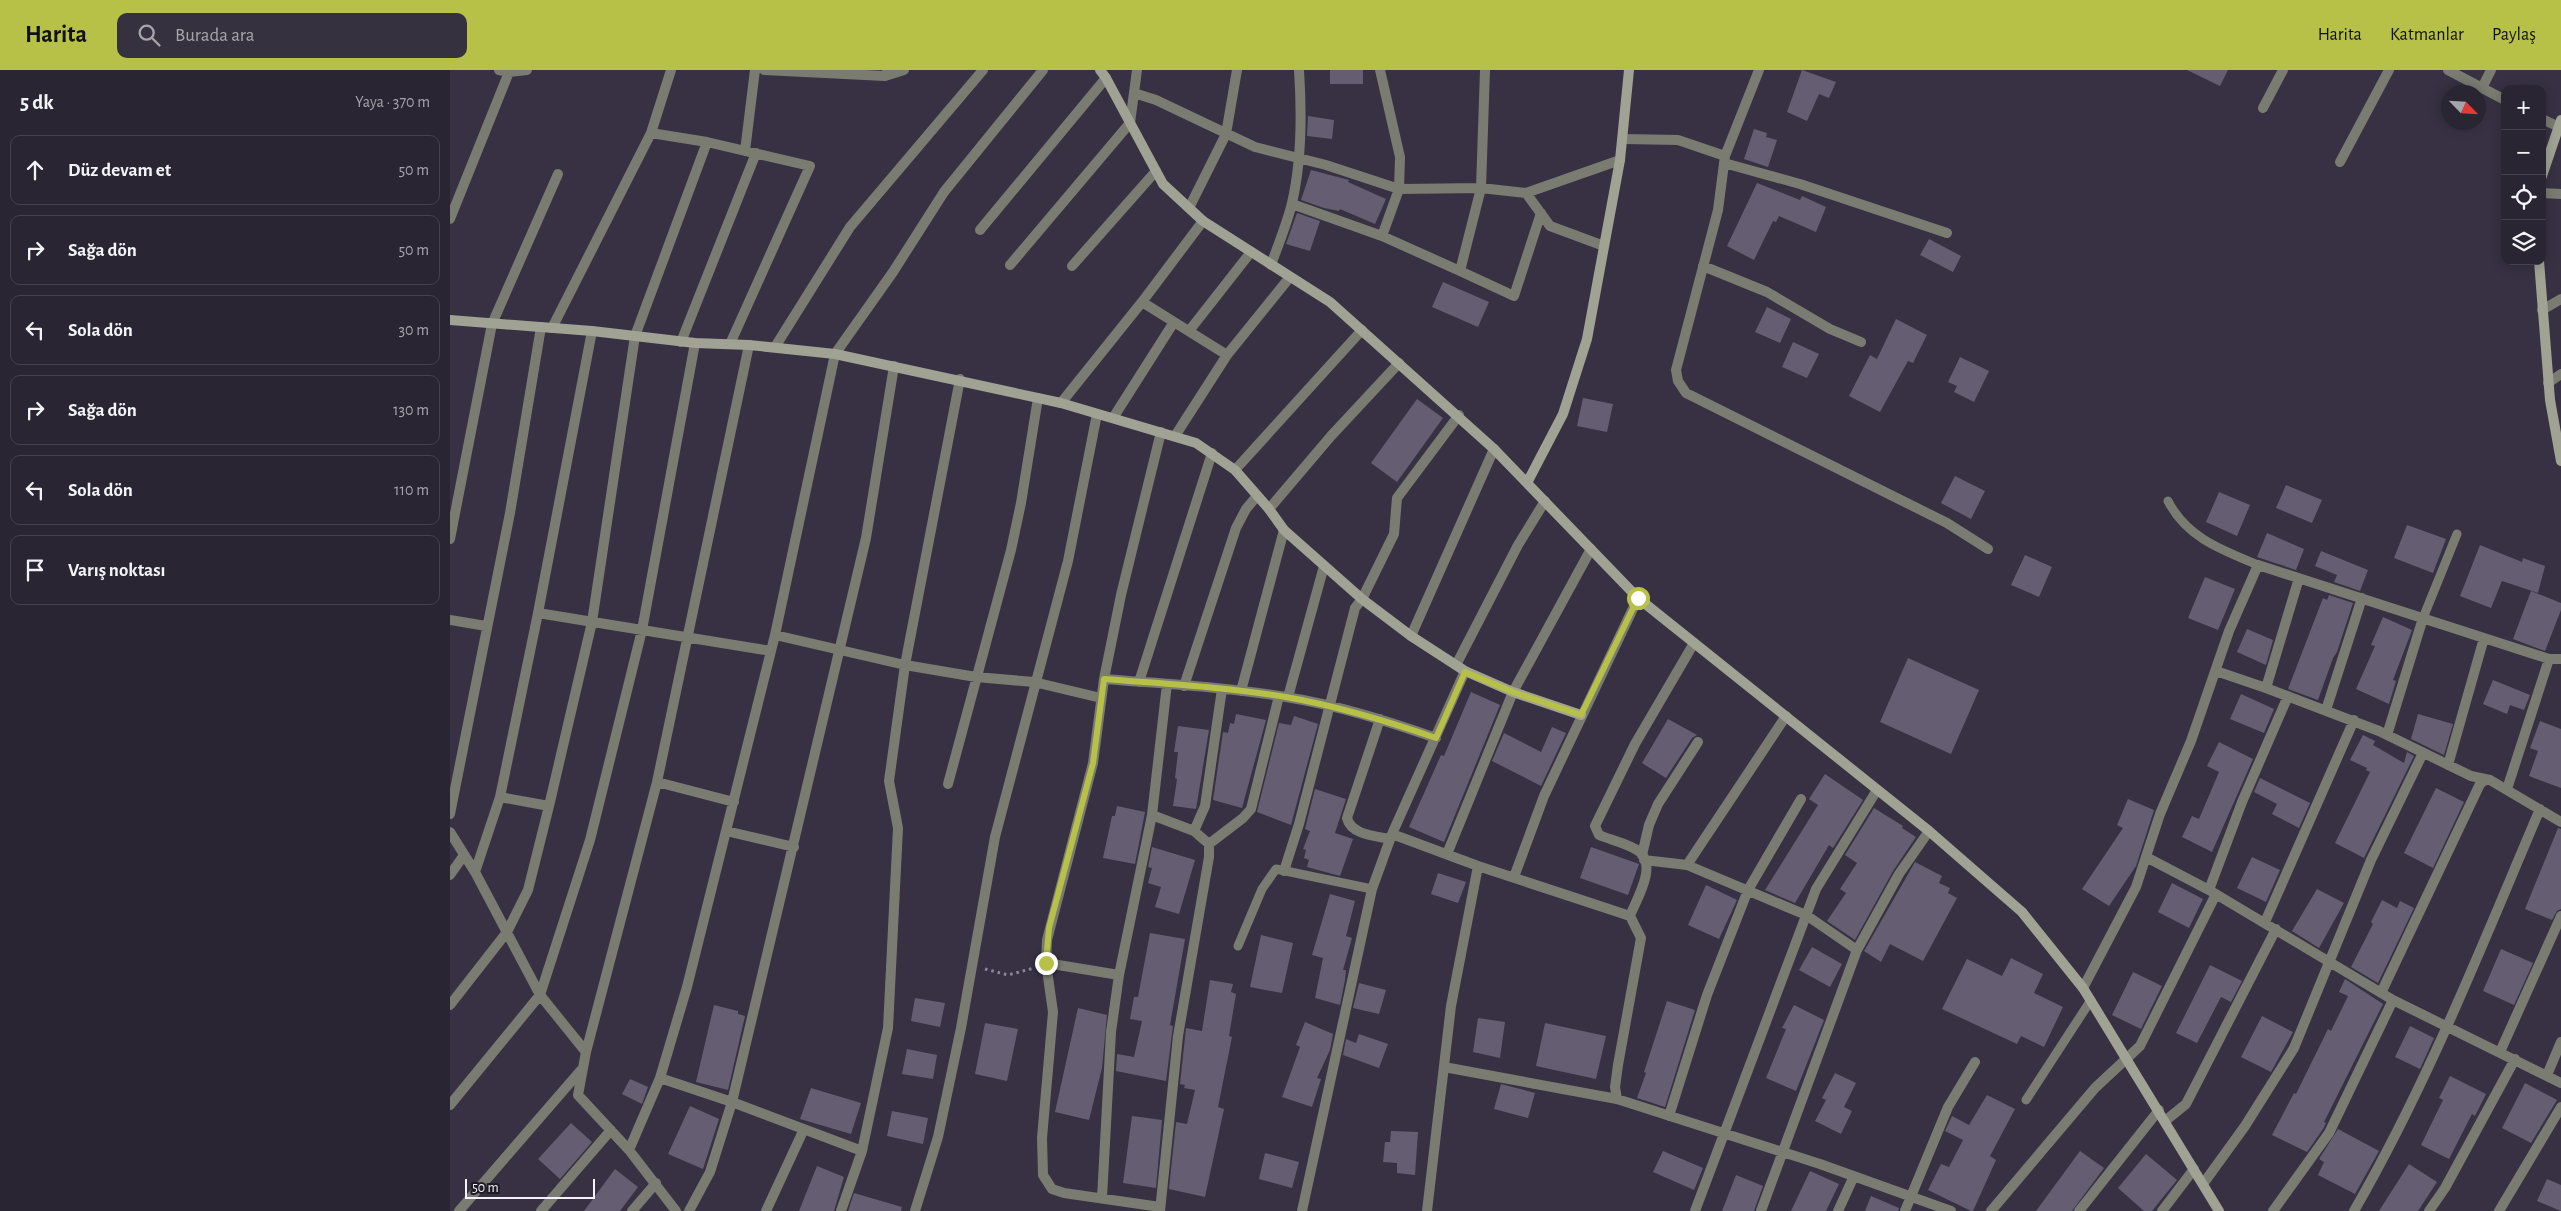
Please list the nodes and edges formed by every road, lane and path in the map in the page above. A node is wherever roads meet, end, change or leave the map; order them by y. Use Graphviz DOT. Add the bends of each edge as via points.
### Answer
graph roads {
  1 [pos="528,70"];
  2 [pos="671,70"];
  3 [pos="755,70"];
  4 [pos="764,70"];
  5 [pos="904,70"];
  6 [pos="983,70"];
  7 [pos="1043,70"];
  8 [pos="1137,70"];
  9 [pos="1237,70"];
  10 [pos="1299,70"];
  11 [pos="1380,70"];
  12 [pos="1485,70"];
  13 [pos="1629,70"];
  14 [pos="1759,70"];
  15 [pos="2283,70"];
  16 [pos="2389,70"];
  17 [pos="2448,70"];
  18 [pos="2491,70"];
  19 [pos="504,71"];
  20 [pos="886,73"];
  21 [pos="1103,74"];
  22 [pos="2476,85"];
  23 [pos="2484,85"];
  24 [pos="2486,90"];
  25 [pos="1134,93"];
  26 [pos="2501,98"];
  27 [pos="2263,108"];
  28 [pos="2546,120"];
  29 [pos="1130,123"];
  30 [pos="2559,123"];
  31 [pos="651,133"];
  32 [pos="1226,134"];
  33 [pos="1623,139"];
  34 [pos="707,142"];
  35 [pos="745,151"];
  36 [pos="756,154"];
  37 [pos="1298,159"];
  38 [pos="1620,160"];
  39 [pos="1725,160"];
  40 [pos="2340,162"];
  41 [pos="1156,171"];
  42 [pos="558,174"];
  43 [pos="2542,175"];
  44 [pos="1481,188"];
  45 [pos="1399,189"];
  46 [pos="1526,193"];
  47 [pos="2546,193"];
  48 [pos="2561,194"];
  49 [pos="1292,204"];
  50 [pos="1189,208"];
  51 [pos="1541,213"];
  52 [pos="450,218"];
  53 [pos="1203,221"];
  54 [pos="980,230"];
  55 [pos="1947,233"];
  56 [pos="1382,236"];
  57 [pos="1604,246"];
  58 [pos="1251,252"];
  59 [pos="1010,264"];
  60 [pos="1271,265"];
  61 [pos="2539,265"];
  62 [pos="1072,266"];
  63 [pos="1704,266"];
  64 [pos="1460,271"];
  65 [pos="1290,277"];
  66 [pos="2561,299"];
  67 [pos="1142,302"];
  68 [pos="2542,310"];
  69 [pos="450,320"];
  70 [pos="1174,322"];
  71 [pos="492,324"];
  72 [pos="541,327"];
  73 [pos="552,328"];
  74 [pos="1362,330"];
  75 [pos="592,331"];
  76 [pos="1189,332"];
  77 [pos="635,336"];
  78 [pos="681,342"];
  79 [pos="1861,342"];
  80 [pos="695,343"];
  81 [pos="730,344"];
  82 [pos="749,345"];
  83 [pos="775,347"];
  84 [pos="835,354"];
  85 [pos="1227,355"];
  86 [pos="1399,363"];
  87 [pos="894,366"];
  88 [pos="2561,374"];
  89 [pos="960,379"];
  90 [pos="2548,383"];
  91 [pos="2561,383"];
  92 [pos="1038,398"];
  93 [pos="1061,403"];
  94 [pos="1097,414"];
  95 [pos="1459,415"];
  96 [pos="1113,418"];
  97 [pos="1161,432"];
  98 [pos="1174,436"];
  99 [pos="1494,449"];
  100 [pos="1212,453"];
  101 [pos="2561,461"];
  102 [pos="1235,470"];
  103 [pos="1527,483"];
  104 [pos="1258,496"];
  105 [pos="1545,501"];
  106 [pos="2168,501"];
  107 [pos="1269,509"];
  108 [pos="1284,530"];
  109 [pos="2457,534"];
  110 [pos="450,539"];
  111 [pos="1988,548"];
  112 [pos="1591,550"];
  113 [pos="2258,565"];
  114 [pos="1324,566"];
  115 [pos="2299,578"];
  116 [pos="1638,598"];
  117 [pos="2362,598"];
  118 [pos="1362,599"];
  119 [pos="538,613"];
  120 [pos="2423,618"];
  121 [pos="450,620"];
  122 [pos="592,622"];
  123 [pos="486,626"];
  124 [pos="642,630"];
  125 [pos="775,635"];
  126 [pos="1410,636"];
  127 [pos="686,638"];
  128 [pos="2484,638"];
  129 [pos="1694,643"];
  130 [pos="772,651"];
  131 [pos="840,652"];
  132 [pos="2549,659"];
  133 [pos="2561,659"];
  134 [pos="905,665"];
  135 [pos="1456,665"];
  136 [pos="2216,671"];
  137 [pos="1465,672"];
  138 [pos="976,677"];
  139 [pos="1104,679"];
  140 [pos="1034,682"];
  141 [pos="1139,682"];
  142 [pos="1167,684"];
  143 [pos="1184,686"];
  144 [pos="2266,688"];
  145 [pos="1222,689"];
  146 [pos="1241,691"];
  147 [pos="1513,692"];
  148 [pos="1284,696"];
  149 [pos="2288,696"];
  150 [pos="1101,698"];
  151 [pos="1331,706"];
  152 [pos="2326,710"];
  153 [pos="1581,715"];
  154 [pos="1786,716"];
  155 [pos="1380,719"];
  156 [pos="2354,720"];
  157 [pos="2387,735"];
  158 [pos="1436,738"];
  159 [pos="1698,742"];
  160 [pos="2423,753"];
  161 [pos="2448,765"];
  162 [pos="2485,780"];
  163 [pos="657,782"];
  164 [pos="948,784"];
  165 [pos="1877,790"];
  166 [pos="2506,790"];
  167 [pos="500,797"];
  168 [pos="1801,799"];
  169 [pos="734,802"];
  170 [pos="549,806"];
  171 [pos="2540,809"];
  172 [pos="450,814"];
  173 [pos="1152,815"];
  174 [pos="2561,820"];
  175 [pos="726,831"];
  176 [pos="1194,831"];
  177 [pos="1928,831"];
  178 [pos="450,832"];
  179 [pos="1391,837"];
  180 [pos="1209,844"];
  181 [pos="794,846"];
  182 [pos="1447,854"];
  183 [pos="464,855"];
  184 [pos="2146,857"];
  185 [pos="1643,858"];
  186 [pos="1687,865"];
  187 [pos="1478,866"];
  188 [pos="1284,871"];
  189 [pos="475,872"];
  190 [pos="450,875"];
  191 [pos="1514,877"];
  192 [pos="1372,889"];
  193 [pos="1748,890"];
  194 [pos="2213,892"];
  195 [pos="1806,915"];
  196 [pos="1630,916"];
  197 [pos="2561,916"];
  198 [pos="2264,922"];
  199 [pos="2276,930"];
  200 [pos="507,932"];
  201 [pos="1238,946"];
  202 [pos="1857,950"];
  203 [pos="2330,962"];
  204 [pos="972,963"];
  205 [pos="1046,963"];
  206 [pos="1120,975"];
  207 [pos="2083,988"];
  208 [pos="2381,993"];
  209 [pos="540,995"];
  210 [pos="2091,1000"];
  211 [pos="2393,1000"];
  212 [pos="450,1005"];
  213 [pos="2447,1027"];
  214 [pos="2561,1042"];
  215 [pos="586,1052"];
  216 [pos="2500,1052"];
  217 [pos="2126,1057"];
  218 [pos="2515,1058"];
  219 [pos="1975,1062"];
  220 [pos="1444,1066"];
  221 [pos="583,1068"];
  222 [pos="2546,1075"];
  223 [pos="660,1078"];
  224 [pos="2561,1083"];
  225 [pos="1617,1100"];
  226 [pos="2026,1100"];
  227 [pos="732,1102"];
  228 [pos="450,1105"];
  229 [pos="2561,1107"];
  230 [pos="2159,1110"];
  231 [pos="1669,1116"];
  232 [pos="2165,1121"];
  233 [pos="804,1129"];
  234 [pos="611,1130"];
  235 [pos="1723,1134"];
  236 [pos="629,1150"];
  237 [pos="862,1151"];
  238 [pos="1784,1153"];
  239 [pos="2194,1169"];
  240 [pos="1854,1176"];
  241 [pos="656,1183"];
  242 [pos="2203,1184"];
  243 [pos="1912,1197"];
  244 [pos="1102,1198"];
  245 [pos="1160,1209"];
  246 [pos="459,1211"];
  247 [pos="540,1211"];
  248 [pos="632,1211"];
  249 [pos="676,1211"];
  250 [pos="689,1211"];
  251 [pos="766,1211"];
  252 [pos="841,1211"];
  253 [pos="915,1211"];
  254 [pos="1302,1211"];
  255 [pos="1427,1211"];
  256 [pos="1695,1211"];
  257 [pos="1761,1211"];
  258 [pos="1838,1211"];
  259 [pos="1905,1211"];
  260 [pos="1951,1211"];
  261 [pos="1990,1211"];
  262 [pos="2079,1211"];
  263 [pos="2162,1211"];
  264 [pos="2219,1211"];
  265 [pos="2273,1211"];
  266 [pos="2354,1211"];
  267 [pos="2429,1211"];
  268 [pos="2499,1211"];
  1 -- 19 [label="street"];
  2 -- 31 [label="street"];
  3 -- 35 [label="street"];
  4 -- 20 [label="street"];
  5 -- 20 [label="street"];
  6 -- 83 [label="street" via="850,227"];
  7 -- 84 [label="street" via="944,192"];
  8 -- 25 [label="street"];
  9 -- 32 [label="street"];
  10 -- 37 [label="street" via="1302,118"];
  11 -- 45 [label="street" via="1400,157"];
  12 -- 44 [label="street"];
  13 -- 33 [label="street"];
  14 -- 39 [label="street"];
  15 -- 27 [label="street"];
  16 -- 40 [label="street"];
  17 -- 22 [label="street"];
  18 -- 23 [label="street"];
  19 -- 52 [label="street"];
  21 -- 29 [label="street"];
  21 -- 54 [label="street"];
  24 -- 26 [label="street"];
  25 -- 29 [label="street"];
  25 -- 32 [label="street" via="1156,100"];
  28 -- 30 [label="street"];
  29 -- 41 [label="street"];
  29 -- 59 [label="street"];
  30 -- 43 [label="street"];
  31 -- 34 [label="street"];
  31 -- 73 [label="street"];
  32 -- 37 [label="street"];
  32 -- 50 [label="street"];
  33 -- 38 [label="street"];
  33 -- 39 [label="street" via="1678,140"];
  34 -- 35 [label="street"];
  34 -- 77 [label="street"];
  35 -- 36 [label="street"];
  36 -- 78 [label="street"];
  36 -- 81 [label="street" via="810,166"];
  37 -- 45 [label="street"];
  37 -- 49 [label="street"];
  38 -- 46 [label="street"];
  38 -- 57 [label="street"];
  39 -- 55 [label="street"];
  39 -- 63 [label="street" via="1718,210"];
  41 -- 50 [label="street" via="1163,184"];
  41 -- 62 [label="street"];
  42 -- 71 [label="street"];
  44 -- 45 [label="street"];
  44 -- 46 [label="street"];
  44 -- 64 [label="street"];
  45 -- 56 [label="street"];
  46 -- 51 [label="street"];
  47 -- 48 [label="street"];
  49 -- 56 [label="street"];
  49 -- 60 [label="street"];
  50 -- 53 [label="street"];
  51 -- 57 [label="street" via="1550,226"];
  51 -- 64 [label="street" via="1514,296"];
  53 -- 58 [label="street"];
  53 -- 67 [label="street"];
  56 -- 64 [label="street"];
  57 -- 103 [label="street" via="1586,339 1563,414"];
  58 -- 60 [label="street"];
  58 -- 76 [label="street"];
  60 -- 65 [label="street"];
  61 -- 68 [label="street"];
  63 -- 79 [label="street" via="1766,292 1830,329"];
  63 -- 111 [label="street" via="1676,370 1678,381 1686,393 1947,523"];
  65 -- 74 [label="street" via="1330,302"];
  65 -- 85 [label="street"];
  66 -- 68 [label="street"];
  67 -- 70 [label="street"];
  67 -- 93 [label="street"];
  68 -- 90 [label="street"];
  69 -- 71 [label="street"];
  70 -- 76 [label="street"];
  70 -- 96 [label="street"];
  71 -- 72 [label="street"];
  71 -- 110 [label="street"];
  72 -- 73 [label="street"];
  72 -- 123 [label="street" via="510,514"];
  73 -- 75 [label="street"];
  74 -- 86 [label="street"];
  74 -- 102 [label="street"];
  75 -- 77 [label="street"];
  75 -- 119 [label="street"];
  76 -- 85 [label="street"];
  77 -- 78 [label="street"];
  77 -- 122 [label="street"];
  78 -- 80 [label="street"];
  80 -- 81 [label="street"];
  80 -- 124 [label="street"];
  81 -- 82 [label="street"];
  82 -- 83 [label="street"];
  82 -- 127 [label="street"];
  83 -- 84 [label="street"];
  84 -- 87 [label="street"];
  84 -- 125 [label="street"];
  85 -- 98 [label="street"];
  86 -- 95 [label="street"];
  86 -- 107 [label="street"];
  87 -- 89 [label="street"];
  87 -- 131 [label="street" via="866,538"];
  88 -- 90 [label="street"];
  89 -- 92 [label="street"];
  89 -- 134 [label="street"];
  90 -- 91 [label="street"];
  90 -- 101 [label="street"];
  92 -- 93 [label="street"];
  92 -- 138 [label="street" via="1013,540"];
  93 -- 94 [label="street"];
  94 -- 96 [label="street"];
  94 -- 140 [label="street" via="1068,561"];
  95 -- 99 [label="street"];
  95 -- 118 [label="street" via="1396,498 1394,534"];
  96 -- 97 [label="street"];
  97 -- 98 [label="street"];
  97 -- 139 [label="street"];
  98 -- 100 [label="street"];
  99 -- 103 [label="street"];
  99 -- 126 [label="street"];
  100 -- 102 [label="street"];
  100 -- 141 [label="street"];
  102 -- 104 [label="street"];
  103 -- 105 [label="street"];
  104 -- 107 [label="street"];
  104 -- 143 [label="street" via="1246,508 1236,528"];
  105 -- 112 [label="street"];
  105 -- 135 [label="street" via="1518,545"];
  106 -- 113 [label="lane" via="2178,519 2195,536"];
  107 -- 108 [label="street"];
  108 -- 114 [label="street"];
  108 -- 146 [label="street"];
  109 -- 120 [label="lane"];
  112 -- 116 [label="street"];
  112 -- 147 [label="street"];
  113 -- 115 [label="street"];
  113 -- 136 [label="street" via="2229,630"];
  114 -- 118 [label="street"];
  114 -- 148 [label="street"];
  115 -- 117 [label="street"];
  115 -- 144 [label="street"];
  116 -- 129 [label="street"];
  116 -- 153 [label="street"];
  117 -- 120 [label="street"];
  117 -- 152 [label="street"];
  118 -- 126 [label="street"];
  118 -- 151 [label="street" via="1355,608"];
  119 -- 122 [label="street"];
  119 -- 167 [label="street"];
  120 -- 128 [label="street"];
  120 -- 157 [label="street"];
  121 -- 123 [label="street"];
  122 -- 124 [label="street"];
  122 -- 170 [label="street"];
  123 -- 172 [label="street"];
  124 -- 127 [label="street"];
  124 -- 209 [label="street" via="590,840"];
  125 -- 130 [label="street"];
  125 -- 131 [label="street"];
  126 -- 135 [label="street"];
  127 -- 130 [label="street"];
  127 -- 163 [label="street"];
  128 -- 132 [label="street"];
  128 -- 161 [label="street"];
  129 -- 154 [label="street"];
  129 -- 185 [label="street" via="1636,744 1596,826 1599,835 1639,852"];
  130 -- 169 [label="street"];
  131 -- 134 [label="street"];
  131 -- 181 [label="street"];
  132 -- 133 [label="street"];
  132 -- 166 [label="street"];
  134 -- 138 [label="street"];
  134 -- 237 [label="street" via="890,781 898,828 888,1028"];
  135 -- 137 [label="street"];
  136 -- 144 [label="street"];
  136 -- 184 [label="street"];
  137 -- 147 [label="street"];
  137 -- 158 [label="street"];
  138 -- 140 [label="street"];
  138 -- 164 [label="street"];
  139 -- 141 [label="street"];
  139 -- 150 [label="street"];
  140 -- 150 [label="street"];
  140 -- 204 [label="street" via="995,837"];
  141 -- 142 [label="street"];
  142 -- 143 [label="street"];
  142 -- 173 [label="street"];
  143 -- 145 [label="street"];
  144 -- 149 [label="street"];
  145 -- 146 [label="street"];
  145 -- 176 [label="street" via="1205,806"];
  146 -- 148 [label="street"];
  147 -- 153 [label="street"];
  147 -- 182 [label="street"];
  148 -- 151 [label="street"];
  148 -- 180 [label="street" via="1251,809"];
  149 -- 152 [label="street"];
  149 -- 194 [label="street" via="2242,802"];
  150 -- 205 [label="street" via="1093,763 1049,928"];
  151 -- 155 [label="street"];
  151 -- 188 [label="street"];
  152 -- 156 [label="street"];
  153 -- 191 [label="street" via="1544,796"];
  154 -- 165 [label="street"];
  154 -- 186 [label="street"];
  155 -- 158 [label="street"];
  155 -- 179 [label="street" via="1347,818 1356,830"];
  156 -- 157 [label="street"];
  156 -- 198 [label="street"];
  157 -- 160 [label="street"];
  158 -- 179 [label="street"];
  159 -- 185 [label="street" via="1658,804 1649,825"];
  160 -- 161 [label="street"];
  160 -- 203 [label="street" via="2371,860"];
  161 -- 162 [label="street"];
  162 -- 166 [label="street"];
  162 -- 208 [label="street" via="2480,784"];
  163 -- 169 [label="street"];
  163 -- 215 [label="street"];
  165 -- 177 [label="street"];
  165 -- 195 [label="street" via="1816,889"];
  166 -- 171 [label="street"];
  167 -- 170 [label="street"];
  167 -- 189 [label="street"];
  168 -- 193 [label="street"];
  169 -- 175 [label="street"];
  170 -- 200 [label="street" via="528,890"];
  171 -- 174 [label="street"];
  171 -- 213 [label="street"];
  173 -- 176 [label="street"];
  173 -- 206 [label="street"];
  175 -- 181 [label="street"];
  175 -- 223 [label="street" via="687,987"];
  176 -- 180 [label="street"];
  177 -- 202 [label="street" via="1899,874"];
  177 -- 207 [label="street" via="2022,912"];
  178 -- 183 [label="street"];
  179 -- 182 [label="street"];
  179 -- 192 [label="street"];
  180 -- 245 [label="street" via="1178,1036"];
  181 -- 227 [label="street"];
  182 -- 187 [label="street"];
  183 -- 189 [label="street"];
  183 -- 190 [label="street"];
  184 -- 194 [label="street"];
  184 -- 207 [label="street" via="2136,887"];
  185 -- 186 [label="street"];
  185 -- 196 [label="street" via="1645,877"];
  186 -- 193 [label="street"];
  187 -- 191 [label="street"];
  187 -- 220 [label="street" via="1451,1006"];
  188 -- 192 [label="lane"];
  188 -- 201 [label="lane" via="1276,869 1270,874"];
  189 -- 200 [label="street"];
  191 -- 196 [label="street"];
  192 -- 254 [label="street"];
  193 -- 195 [label="street"];
  193 -- 231 [label="street" via="1707,995"];
  194 -- 198 [label="street"];
  194 -- 217 [label="street" via="2140,1046"];
  195 -- 202 [label="street"];
  195 -- 235 [label="street"];
  196 -- 225 [label="street" via="1641,938 1618,1065"];
  197 -- 216 [label="street"];
  198 -- 199 [label="street"];
  199 -- 203 [label="street"];
  199 -- 232 [label="street" via="2186,1104"];
  200 -- 209 [label="street"];
  200 -- 212 [label="street"];
  202 -- 238 [label="street"];
  203 -- 208 [label="street"];
  203 -- 242 [label="street" via="2294,1048 2245,1126"];
  204 -- 205 [label="path" via="1008,975"];
  204 -- 253 [label="street" via="938,1137"];
  205 -- 206 [label="street"];
  205 -- 244 [label="street" via="1053,1012 1042,1138 1043,1175 1047,1184 1058,1192"];
  206 -- 244 [label="street" via="1108,1062"];
  207 -- 210 [label="street"];
  208 -- 211 [label="street"];
  209 -- 215 [label="street"];
  209 -- 228 [label="street"];
  210 -- 217 [label="street"];
  210 -- 226 [label="lane"];
  211 -- 213 [label="street"];
  211 -- 265 [label="street" via="2329,1133"];
  213 -- 216 [label="street"];
  213 -- 266 [label="street" via="2388,1152"];
  214 -- 222 [label="street"];
  215 -- 221 [label="street"];
  216 -- 218 [label="street"];
  217 -- 230 [label="street"];
  217 -- 261 [label="street" via="2095,1088"];
  218 -- 222 [label="street"];
  218 -- 267 [label="street" via="2445,1188"];
  219 -- 243 [label="street" via="1948,1107"];
  220 -- 225 [label="street"];
  220 -- 255 [label="street"];
  221 -- 234 [label="street" via="578,1095"];
  221 -- 246 [label="street"];
  222 -- 224 [label="street"];
  223 -- 227 [label="street"];
  223 -- 236 [label="street"];
  225 -- 231 [label="street"];
  227 -- 233 [label="street"];
  227 -- 250 [label="street" via="710,1172"];
  229 -- 268 [label="street"];
  230 -- 232 [label="street"];
  230 -- 262 [label="street"];
  231 -- 235 [label="street"];
  232 -- 239 [label="street"];
  233 -- 237 [label="street"];
  233 -- 251 [label="street"];
  234 -- 236 [label="street"];
  234 -- 247 [label="street"];
  235 -- 238 [label="street"];
  235 -- 256 [label="street"];
  236 -- 241 [label="street"];
  237 -- 252 [label="street"];
  238 -- 240 [label="street"];
  238 -- 257 [label="street"];
  239 -- 242 [label="street"];
  239 -- 263 [label="street"];
  240 -- 243 [label="street"];
  240 -- 258 [label="street"];
  241 -- 248 [label="street"];
  241 -- 249 [label="street"];
  242 -- 264 [label="street"];
  243 -- 259 [label="street"];
  243 -- 260 [label="street"];
  244 -- 245 [label="street"];
}
